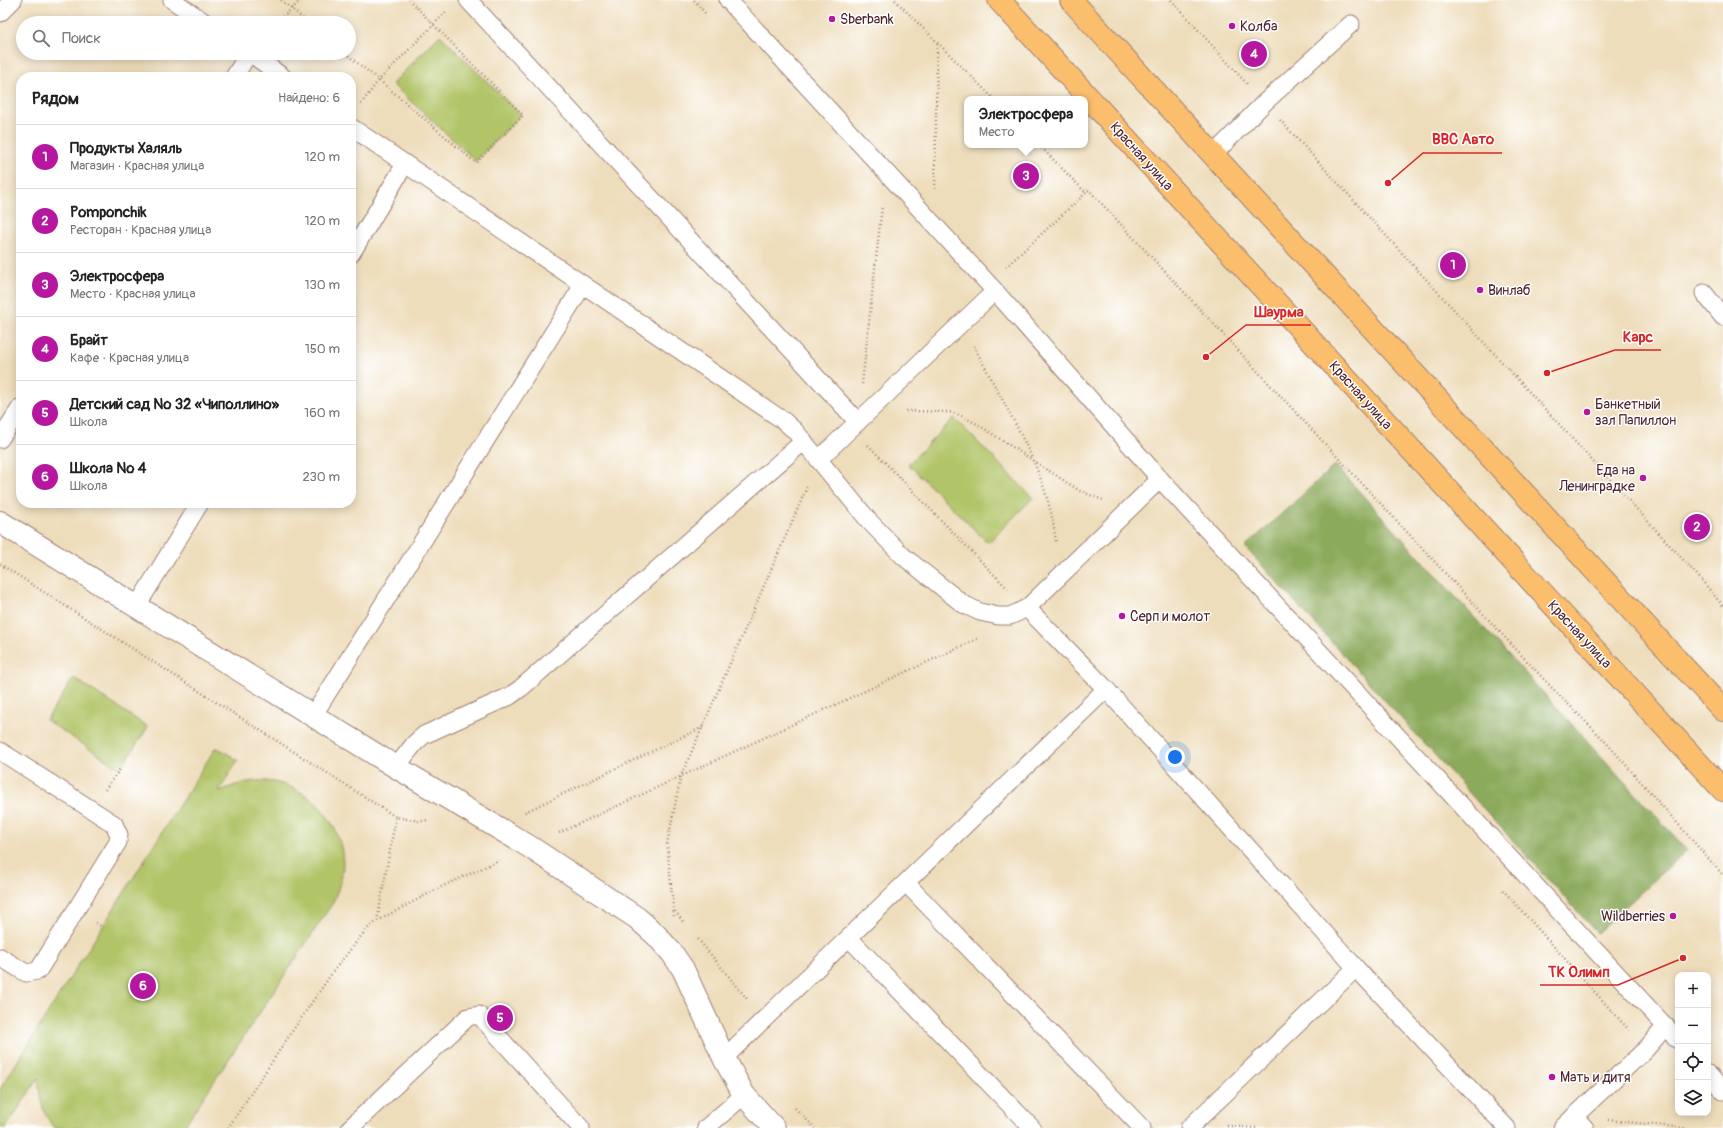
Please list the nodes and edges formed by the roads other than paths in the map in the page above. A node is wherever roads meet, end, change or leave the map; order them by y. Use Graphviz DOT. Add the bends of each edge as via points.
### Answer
graph roads {
  1 [pos="13,0"];
  2 [pos="172,0"];
  3 [pos="468,0"];
  4 [pos="728,0"];
  5 [pos="999,0"];
  6 [pos="1071,0"];
  7 [pos="0,13"];
  8 [pos="196,16"];
  9 [pos="1351,24"];
  10 [pos="245,60"];
  11 [pos="259,60"];
  12 [pos="237,72"];
  13 [pos="275,72"];
  14 [pos="1087,96"];
  15 [pos="1088,97"];
  16 [pos="356,130"];
  17 [pos="1213,155"];
  18 [pos="405,164"];
  19 [pos="356,246"];
  20 [pos="583,285"];
  21 [pos="992,287"];
  22 [pos="1704,293"];
  23 [pos="1723,317"];
  24 [pos="16,415"];
  25 [pos="859,420"];
  26 [pos="0,440"];
  27 [pos="804,441"];
  28 [pos="819,458"];
  29 [pos="1160,479"];
  30 [pos="197,508"];
  31 [pos="0,522"];
  32 [pos="138,606"];
  33 [pos="1027,608"];
  34 [pos="1106,689"];
  35 [pos="1723,710"];
  36 [pos="313,716"];
  37 [pos="0,751"];
  38 [pos="396,766"];
  39 [pos="1723,790"];
  40 [pos="906,884"];
  41 [pos="849,938"];
  42 [pos="0,957"];
  43 [pos="1356,968"];
  44 [pos="1666,1026"];
  45 [pos="1675,1036"];
  46 [pos="724,1058"];
  47 [pos="1711,1077"];
  48 [pos="1723,1091"];
  49 [pos="744,1095"];
  50 [pos="1580,1122"];
  51 [pos="350,1128"];
  52 [pos="581,1128"];
  53 [pos="706,1128"];
  54 [pos="774,1128"];
  55 [pos="1032,1128"];
  56 [pos="1142,1128"];
  57 [pos="1189,1128"];
  58 [pos="1507,1128"];
  59 [pos="1562,1128"];
  1 -- 7 [label="lane"];
  2 -- 8 [label="lane"];
  3 -- 25 [label="lane"];
  4 -- 21 [label="lane"];
  5 -- 14 [label="highway, Красная улица"];
  6 -- 17 [label="highway"];
  9 -- 17 [label="lane" via="1264,103"];
  10 -- 12 [label="lane"];
  11 -- 13 [label="lane"];
  15 -- 39 [label="highway, Красная улица"];
  16 -- 18 [label="lane"];
  17 -- 35 [label="highway"];
  18 -- 19 [label="lane"];
  18 -- 20 [label="lane"];
  20 -- 27 [label="lane" via="784,422"];
  20 -- 36 [label="lane"];
  21 -- 25 [label="lane" via="962,322"];
  21 -- 29 [label="lane"];
  22 -- 23 [label="lane"];
  24 -- 26 [label="lane"];
  25 -- 28 [label="lane"];
  27 -- 28 [label="lane"];
  27 -- 38 [label="lane" via="521,688 510,696 424,736"];
  28 -- 33 [label="lane" via="870,521 903,556 963,604 980,612 998,616 1010,616"];
  29 -- 33 [label="lane"];
  29 -- 44 [label="lane"];
  30 -- 32 [label="lane"];
  31 -- 32 [label="street"];
  32 -- 36 [label="street"];
  33 -- 34 [label="lane"];
  34 -- 40 [label="lane"];
  34 -- 43 [label="lane"];
  36 -- 38 [label="street"];
  37 -- 42 [label="lane" via="114,824 119,835 118,842 38,971 26,973"];
  38 -- 46 [label="street" via="530,847 637,918 672,953 686,975"];
  40 -- 41 [label="lane"];
  40 -- 56 [label="lane"];
  41 -- 46 [label="lane"];
  41 -- 55 [label="lane"];
  43 -- 57 [label="lane"];
  43 -- 58 [label="lane"];
  44 -- 45 [label="lane"];
  44 -- 50 [label="lane"];
  46 -- 49 [label="street"];
  47 -- 48 [label="lane"];
  49 -- 53 [label="lane"];
  49 -- 54 [label="street"];
  50 -- 59 [label="lane"];
  51 -- 52 [label="lane" via="468,1017 474,1015 482,1017"];
}
